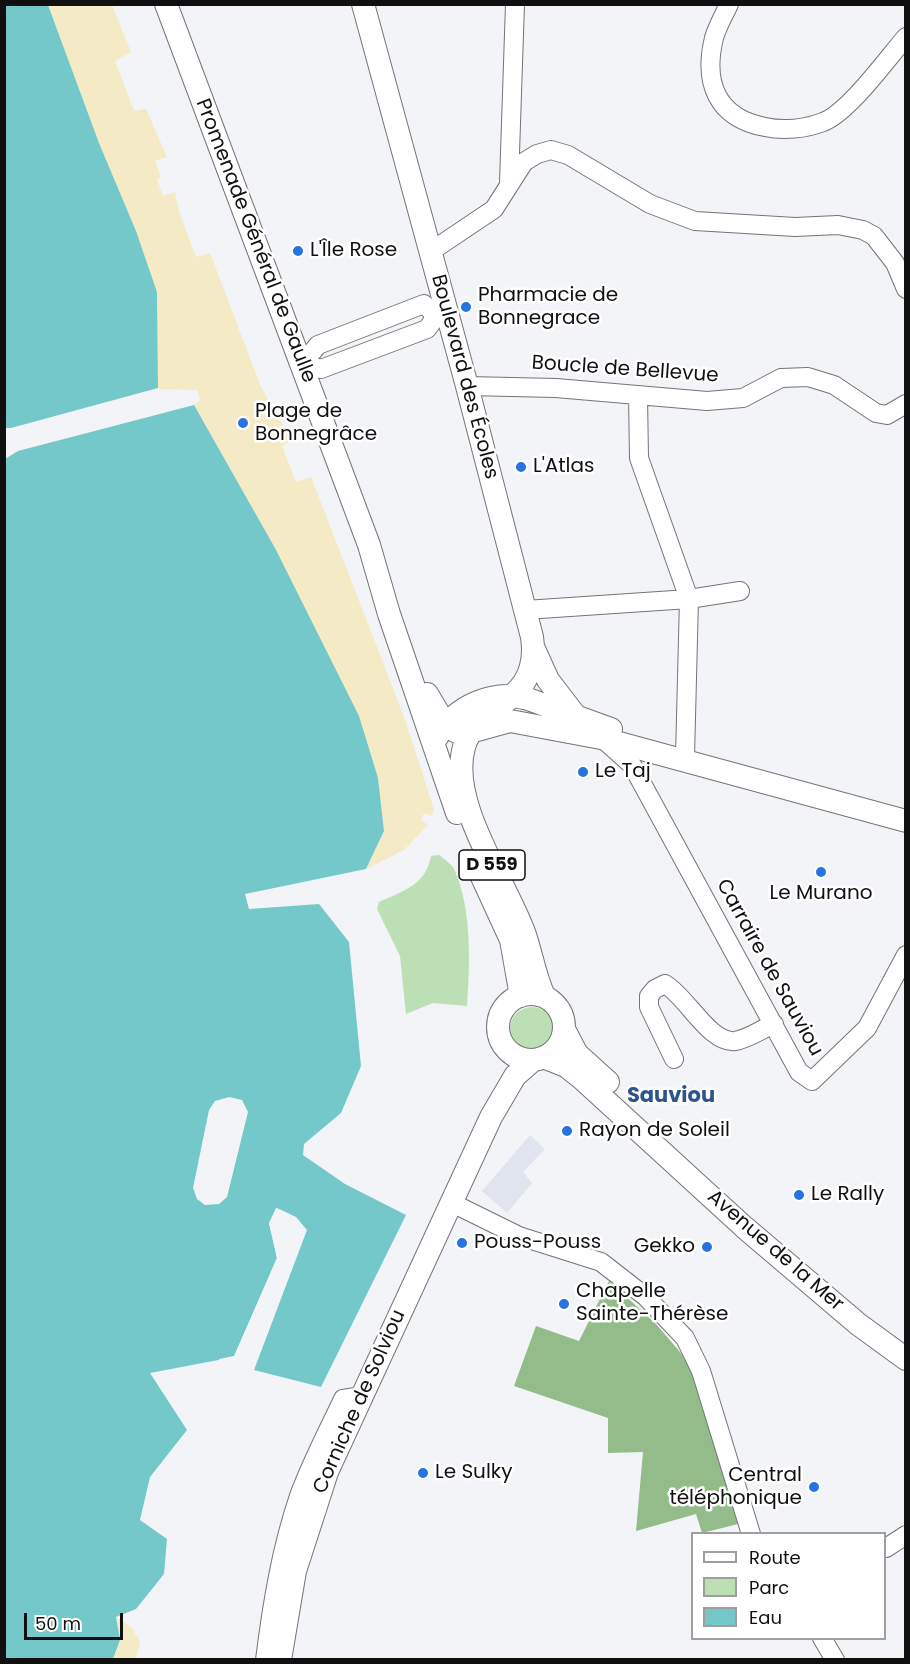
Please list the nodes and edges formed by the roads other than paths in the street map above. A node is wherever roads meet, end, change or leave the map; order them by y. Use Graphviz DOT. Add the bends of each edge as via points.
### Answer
graph roads {
  1 [pos="166,4"];
  2 [pos="363,4"];
  3 [pos="515,4"];
  4 [pos="729,4"];
  5 [pos="906,37"];
  6 [pos="509,185"];
  7 [pos="430,252"];
  8 [pos="906,289"];
  9 [pos="439,310"];
  10 [pos="302,364"];
  11 [pos="467,386"];
  12 [pos="638,396"];
  13 [pos="906,404"];
  14 [pos="740,591"];
  15 [pos="689,599"];
  16 [pos="525,610"];
  17 [pos="534,649"];
  18 [pos="514,695"];
  19 [pos="575,715"];
  20 [pos="474,731"];
  21 [pos="439,733"];
  22 [pos="640,757"];
  23 [pos="685,757"];
  24 [pos="710,766"];
  25 [pos="906,820"];
  26 [pos="906,955"];
  27 [pos="521,996"];
  28 [pos="544,996"];
  29 [pos="774,1024"];
  30 [pos="565,1031"];
  31 [pos="504,1046"];
  32 [pos="539,1059"];
  33 [pos="674,1059"];
  34 [pos="473,1155"];
  35 [pos="692,1178"];
  36 [pos="450,1202"];
  37 [pos="858,1324"];
  38 [pos="906,1359"];
  39 [pos="906,1370"];
  40 [pos="362,1396"];
  41 [pos="751,1532"];
  42 [pos="906,1535"];
  43 [pos="886,1548"];
  44 [pos="823,1640"];
  45 [pos="265,1659"];
  46 [pos="280,1659"];
  47 [pos="835,1659"];
  1 -- 10 [label="main road, Promenade Général de Gaulle"];
  2 -- 7 [label="main road, Boulevard des Écoles"];
  3 -- 6 [label="street"];
  4 -- 5 [label="street" via="714,36 713,87 727,112 751,125 772,129 796,129 824,122 843,108"];
  6 -- 7 [label="street" via="494,209"];
  6 -- 8 [label="street" via="524,162 551,150 568,155 650,204 695,221 742,226 854,226 874,236 895,263"];
  7 -- 9 [label="main road, Boulevard des Écoles"];
  9 -- 10 [label="street" via="427,329 321,369"];
  9 -- 11 [label="main road, Boulevard des Écoles"];
  10 -- 21 [label="main road, Promenade Général de Gaulle" via="369,545 389,614 434,711"];
  11 -- 12 [label="street, Boucle de Bellevue" via="524,386"];
  11 -- 16 [label="main road, Boulevard des Écoles"];
  12 -- 13 [label="street, Boucle de Bellevue" via="707,401 743,398 781,378 808,377 834,385 876,413 887,415"];
  12 -- 15 [label="street" via="639,458"];
  14 -- 15 [label="street"];
  15 -- 16 [label="street"];
  15 -- 23 [label="street"];
  16 -- 17 [label="main road, Boulevard des Écoles"];
  17 -- 18 [label="main road, Boulevard des Écoles" via="526,678"];
  17 -- 19 [label="main road" via="555,692"];
  18 -- 19 [label="main road"];
  18 -- 20 [label="main road, Boulevard des Écoles"];
  18 -- 21 [label="main road" via="479,702 452,716"];
  19 -- 23 [label="main road"];
  20 -- 21 [label="main road"];
  20 -- 22 [label="main road" via="510,721 601,738"];
  20 -- 28 [label="main road, D 559" via="464,749 465,792 482,843 525,934"];
  21 -- 27 [label="main road, D 559" via="469,849 510,940"];
  22 -- 24 [label="main road"];
  22 -- 29 [label="street, Carraire de Sauviou"];
  23 -- 24 [label="main road"];
  24 -- 25 [label="main road"];
  26 -- 29 [label="street, Carraire de Sauviou" via="867,1028 812,1081 799,1072"];
  27 -- 28 [label="main road"];
  27 -- 31 [label="main road" via="501,1013 498,1031"];
  28 -- 30 [label="main road" via="562,1014"];
  29 -- 33 [label="street" via="736,1041 723,1040 665,984 649,996 649,1007"];
  30 -- 32 [label="main road" via="561,1044"];
  30 -- 35 [label="main road, Avenue de la Mer" via="577,1054 607,1081"];
  31 -- 32 [label="main road" via="516,1057"];
  31 -- 34 [label="main road, Corniche de Solviou"];
  32 -- 34 [label="main road, Corniche de Solviou" via="522,1068 510,1084"];
  32 -- 35 [label="main road, Avenue de la Mer" via="566,1066"];
  34 -- 36 [label="main road, Corniche de Solviou"];
  35 -- 37 [label="main road, Avenue de la Mer"];
  36 -- 40 [label="main road, Corniche de Solviou"];
  36 -- 41 [label="street" via="519,1236 601,1262 646,1297 685,1338 701,1371"];
  37 -- 38 [label="main road, Avenue de la Mer"];
  37 -- 39 [label="main road, Avenue de la Mer"];
  40 -- 45 [label="street" via="342,1399 299,1498 280,1564"];
  40 -- 46 [label="main road, Corniche de Solviou" via="309,1521 295,1571"];
  42 -- 43 [label="street"];
  44 -- 47 [label="street"];
}
